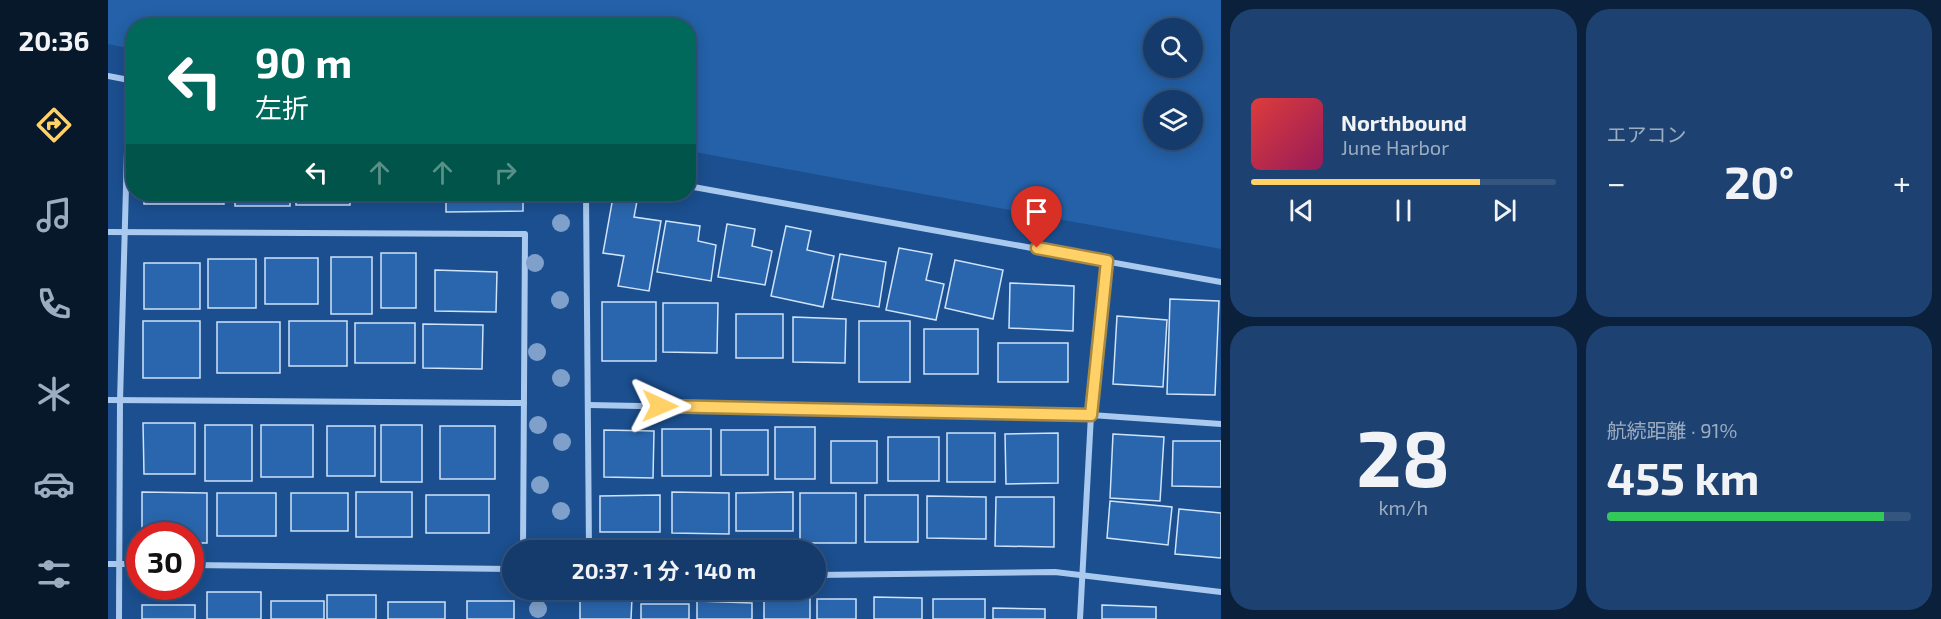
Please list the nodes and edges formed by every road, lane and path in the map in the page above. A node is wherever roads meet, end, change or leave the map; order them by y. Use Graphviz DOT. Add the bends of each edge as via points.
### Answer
graph roads {
  1 [pos="108,76"];
  2 [pos="126,79"];
  3 [pos="696,187"];
  4 [pos="126,194"];
  5 [pos="586,201"];
  6 [pos="108,232"];
  7 [pos="125,232"];
  8 [pos="1107,261"];
  9 [pos="1221,282"];
  10 [pos="108,400"];
  11 [pos="120,400"];
  12 [pos="524,403"];
  13 [pos="589,405"];
  14 [pos="1091,415"];
  15 [pos="1221,424"];
  16 [pos="523,540"];
  17 [pos="590,540"];
  18 [pos="108,564"];
  19 [pos="118,564"];
  20 [pos="126,564"];
  21 [pos="204,565"];
  22 [pos="502,568"];
  23 [pos="1082,574"];
  24 [pos="826,575"];
  25 [pos="1221,592"];
  26 [pos="119,619"];
  27 [pos="1080,619"];
  1 -- 2 [label="street"];
  3 -- 8 [label="street"];
  4 -- 7 [label="street"];
  5 -- 13 [label="street"];
  6 -- 7 [label="street"];
  7 -- 11 [label="street"];
  7 -- 12 [label="street" via="525,234"];
  8 -- 9 [label="street"];
  8 -- 14 [label="street"];
  10 -- 11 [label="street"];
  11 -- 12 [label="street"];
  11 -- 19 [label="street"];
  12 -- 16 [label="street"];
  13 -- 14 [label="street"];
  13 -- 17 [label="street"];
  14 -- 15 [label="street"];
  14 -- 23 [label="street"];
  18 -- 19 [label="street"];
  19 -- 20 [label="street"];
  19 -- 26 [label="street"];
  21 -- 22 [label="street"];
  23 -- 24 [label="street"];
  23 -- 25 [label="street"];
  23 -- 27 [label="street"];
}
